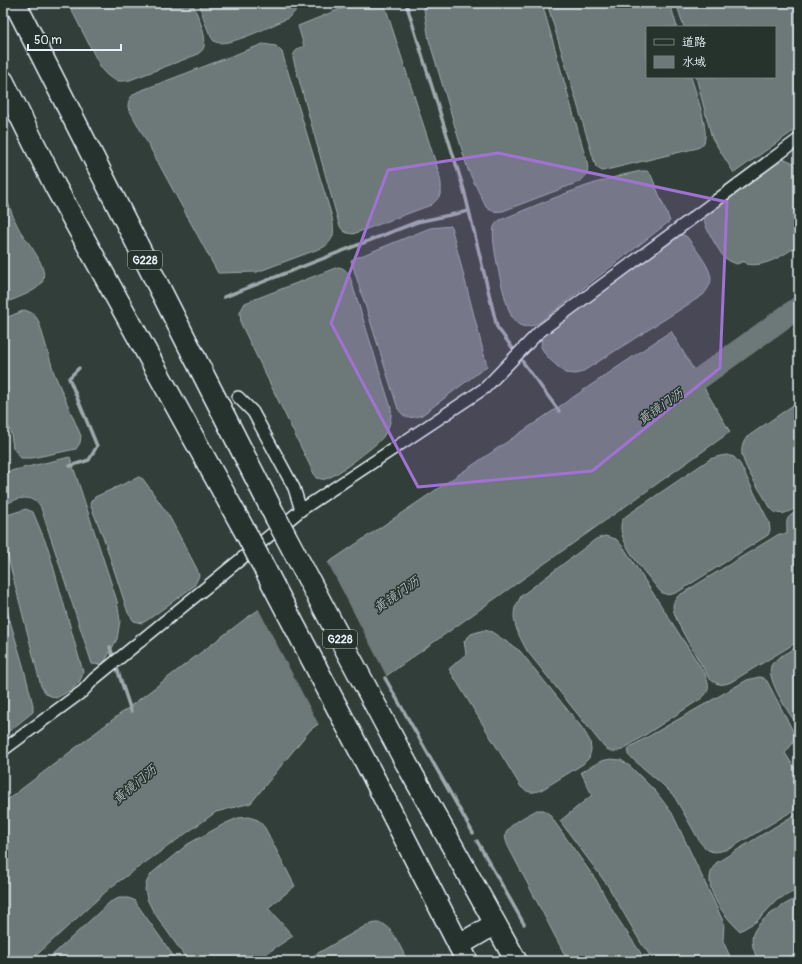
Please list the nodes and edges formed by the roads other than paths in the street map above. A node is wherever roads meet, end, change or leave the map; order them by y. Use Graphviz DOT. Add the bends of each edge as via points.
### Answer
graph roads {
  1 [pos="15,3"];
  2 [pos="3,81"];
  3 [pos="799,139"];
  4 [pos="238,397"];
  5 [pos="301,510"];
  6 [pos="3,750"];
  7 [pos="496,924"];
  8 [pos="463,953"];
  9 [pos="516,961"];
  1 -- 7 [label="highway, G228, bridge" via="275,516"];
  2 -- 8 [label="highway, G228, bridge" via="55,186 247,534"];
  3 -- 5 [label="street" via="539,332 485,388"];
  4 -- 5 [label="street" via="253,412 294,488"];
  5 -- 6 [label="street" via="94,679 83,691"];
  7 -- 8 [label="highway"];
  7 -- 9 [label="highway, G228"];
}
